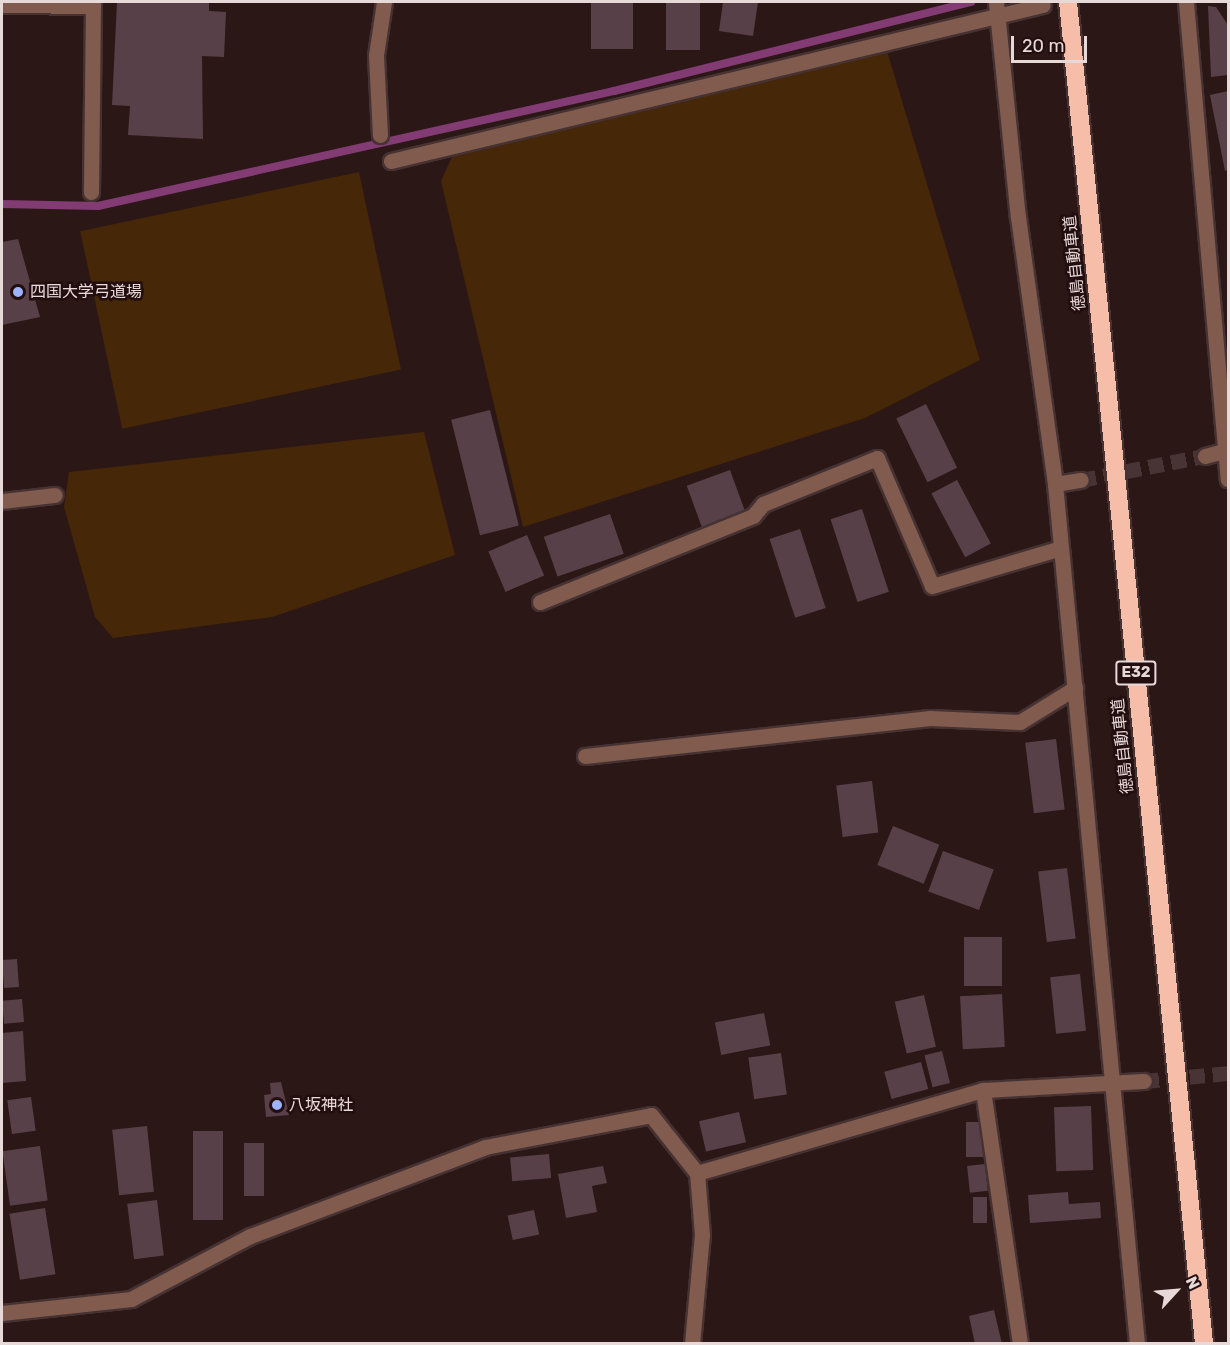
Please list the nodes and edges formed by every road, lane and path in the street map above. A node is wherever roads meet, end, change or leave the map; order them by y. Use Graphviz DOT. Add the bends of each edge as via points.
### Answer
graph roads {
  1 [pos="384,2"];
  2 [pos="1068,2"];
  3 [pos="1186,2"];
  4 [pos="93,4"];
  5 [pos="2,5"];
  6 [pos="1042,5"];
  7 [pos="997,8"];
  8 [pos="380,135"];
  9 [pos="391,161"];
  10 [pos="91,192"];
  11 [pos="1227,451"];
  12 [pos="1205,456"];
  13 [pos="1228,479"];
  14 [pos="1081,480"];
  15 [pos="1055,484"];
  16 [pos="55,495"];
  17 [pos="2,501"];
  18 [pos="1061,548"];
  19 [pos="540,602"];
  20 [pos="1075,688"];
  21 [pos="585,756"];
  22 [pos="1144,1081"];
  23 [pos="1114,1084"];
  24 [pos="982,1089"];
  25 [pos="697,1173"];
  26 [pos="2,1313"];
  27 [pos="692,1344"];
  28 [pos="1020,1344"];
  29 [pos="1137,1344"];
  30 [pos="1204,1344"];
  1 -- 8 [label="street" via="376,55"];
  2 -- 30 [label="highway, 徳島自動車道 / E32"];
  3 -- 11 [label="street"];
  4 -- 5 [label="street"];
  4 -- 10 [label="street"];
  6 -- 7 [label="street"];
  7 -- 9 [label="street"];
  7 -- 15 [label="street" via="1018,217"];
  11 -- 12 [label="street"];
  11 -- 13 [label="street"];
  14 -- 15 [label="street"];
  15 -- 18 [label="street"];
  16 -- 17 [label="street"];
  18 -- 19 [label="street" via="932,586 877,458 764,504 753,516"];
  18 -- 20 [label="street"];
  20 -- 21 [label="street" via="1020,722 930,718"];
  20 -- 23 [label="street"];
  22 -- 23 [label="street"];
  23 -- 24 [label="street"];
  23 -- 29 [label="street"];
  24 -- 25 [label="street"];
  24 -- 28 [label="street"];
  25 -- 26 [label="street" via="651,1115 485,1147 250,1236 131,1299"];
  25 -- 27 [label="street" via="702,1235"];
}
